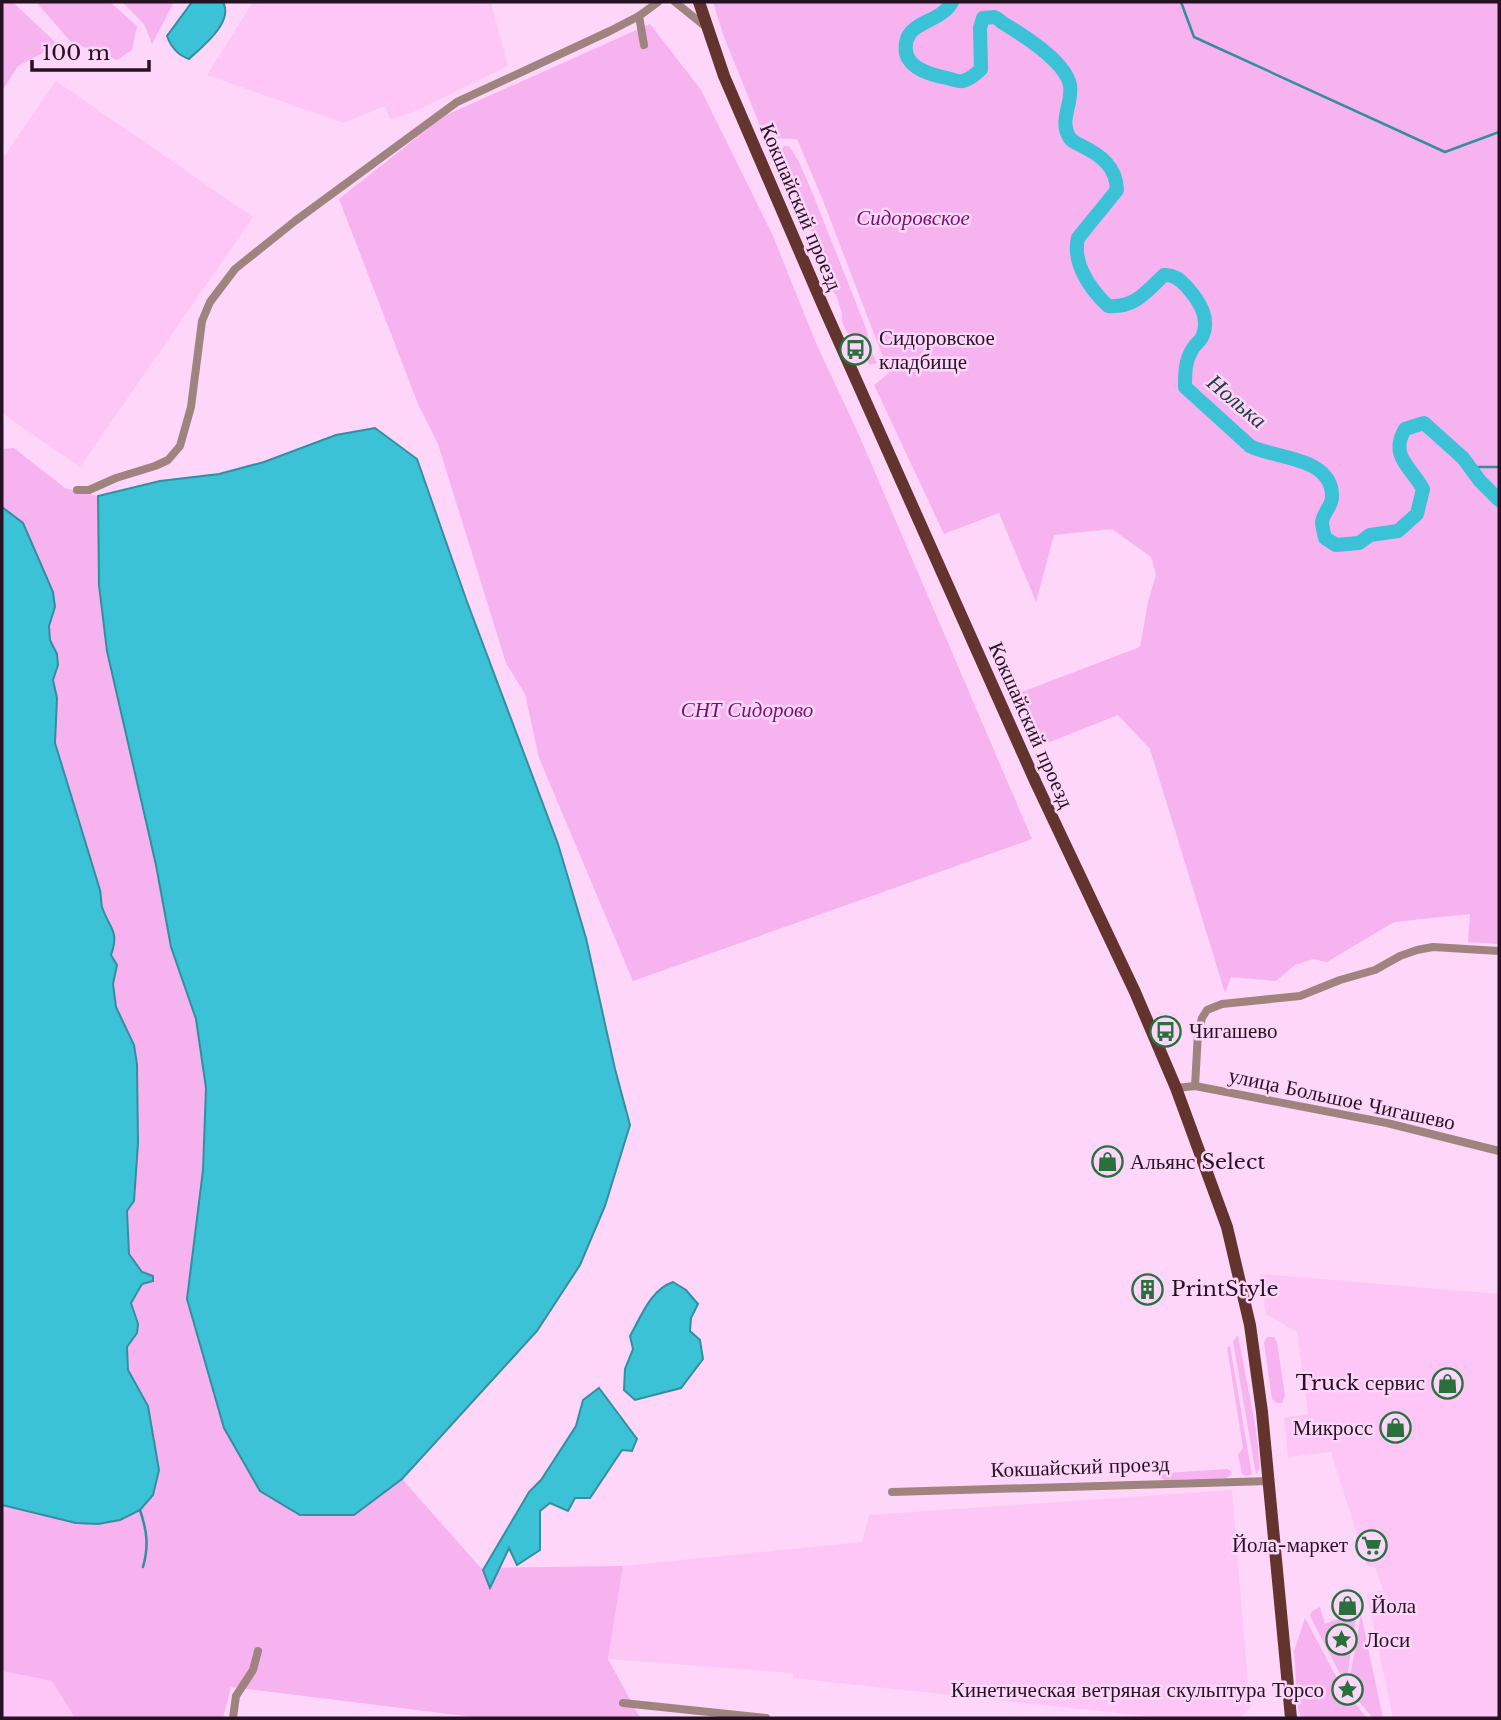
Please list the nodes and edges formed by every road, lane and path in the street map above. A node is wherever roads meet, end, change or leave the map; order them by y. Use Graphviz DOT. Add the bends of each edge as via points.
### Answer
graph roads {
  1 [pos="658,2"];
  2 [pos="675,2"];
  3 [pos="699,2"];
  4 [pos="639,16"];
  5 [pos="706,27"];
  6 [pos="644,45"];
  7 [pos="77,490"];
  8 [pos="1499,951"];
  9 [pos="1195,1086"];
  10 [pos="1177,1088"];
  11 [pos="1499,1151"];
  12 [pos="1270,1481"];
  13 [pos="892,1492"];
  14 [pos="258,1651"];
  15 [pos="623,1703"];
  16 [pos="233,1718"];
  17 [pos="766,1718"];
  18 [pos="1294,1718"];
  1 -- 4 [label="street"];
  2 -- 5 [label="street"];
  3 -- 5 [label="main road, Кокшайский проезд"];
  4 -- 6 [label="street"];
  4 -- 7 [label="street" via="457,102 235,269 202,321 191,407 180,446 155,466 89,490"];
  5 -- 10 [label="main road, Кокшайский проезд" via="824,308"];
  8 -- 9 [label="street" via="1417,950 1300,996 1222,1004 1207,1010 1198,1032"];
  9 -- 10 [label="street, улица Большое Чигашево"];
  9 -- 11 [label="street, улица Большое Чигашево" via="1387,1123"];
  10 -- 12 [label="main road, Кокшайский проезд" via="1227,1227 1250,1325"];
  12 -- 13 [label="street, Кокшайский проезд"];
  12 -- 18 [label="main road, Кокшайский проезд"];
  14 -- 16 [label="street" via="253,1670 236,1696"];
  15 -- 17 [label="street"];
}
